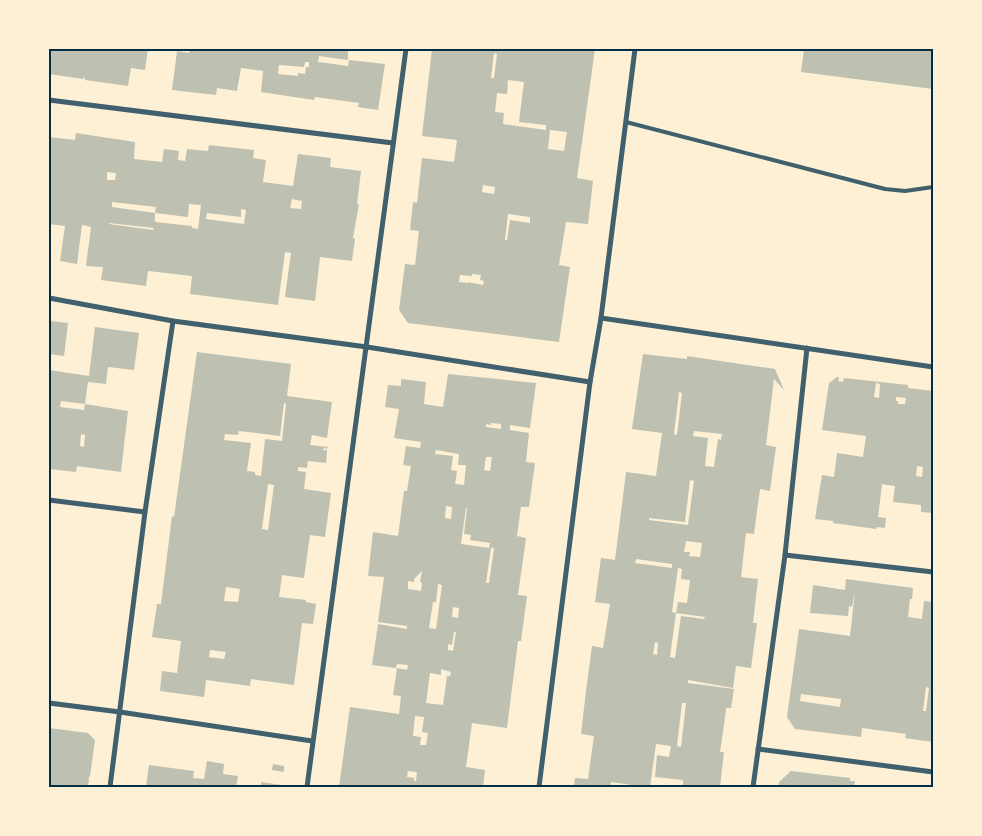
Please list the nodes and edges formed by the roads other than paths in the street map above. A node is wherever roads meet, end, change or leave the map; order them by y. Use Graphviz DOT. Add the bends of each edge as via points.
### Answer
graph roads {
  1 [pos="406,49"];
  2 [pos="635,49"];
  3 [pos="49,100"];
  4 [pos="626,122"];
  5 [pos="393,143"];
  6 [pos="933,187"];
  7 [pos="49,298"];
  8 [pos="601,318"];
  9 [pos="173,321"];
  10 [pos="367,347"];
  11 [pos="807,348"];
  12 [pos="933,367"];
  13 [pos="590,382"];
  14 [pos="49,500"];
  15 [pos="145,512"];
  16 [pos="785,554"];
  17 [pos="933,572"];
  18 [pos="49,703"];
  19 [pos="120,712"];
  20 [pos="312,741"];
  21 [pos="758,749"];
  22 [pos="933,772"];
  23 [pos="110,787"];
  24 [pos="307,787"];
  25 [pos="539,787"];
  26 [pos="753,787"];
  1 -- 5 [label="street"];
  2 -- 4 [label="street"];
  3 -- 5 [label="street"];
  4 -- 6 [label="lane" via="885,189 905,191"];
  4 -- 8 [label="street"];
  5 -- 10 [label="street"];
  7 -- 9 [label="street"];
  8 -- 11 [label="street"];
  8 -- 13 [label="street"];
  9 -- 10 [label="street"];
  9 -- 15 [label="street"];
  10 -- 13 [label="street"];
  10 -- 20 [label="street"];
  11 -- 12 [label="street"];
  11 -- 16 [label="street"];
  13 -- 25 [label="street"];
  14 -- 15 [label="street"];
  15 -- 19 [label="street"];
  16 -- 17 [label="street"];
  16 -- 21 [label="street"];
  18 -- 19 [label="street"];
  19 -- 20 [label="street"];
  19 -- 23 [label="street"];
  20 -- 24 [label="street"];
  21 -- 22 [label="street"];
  21 -- 26 [label="street"];
}
